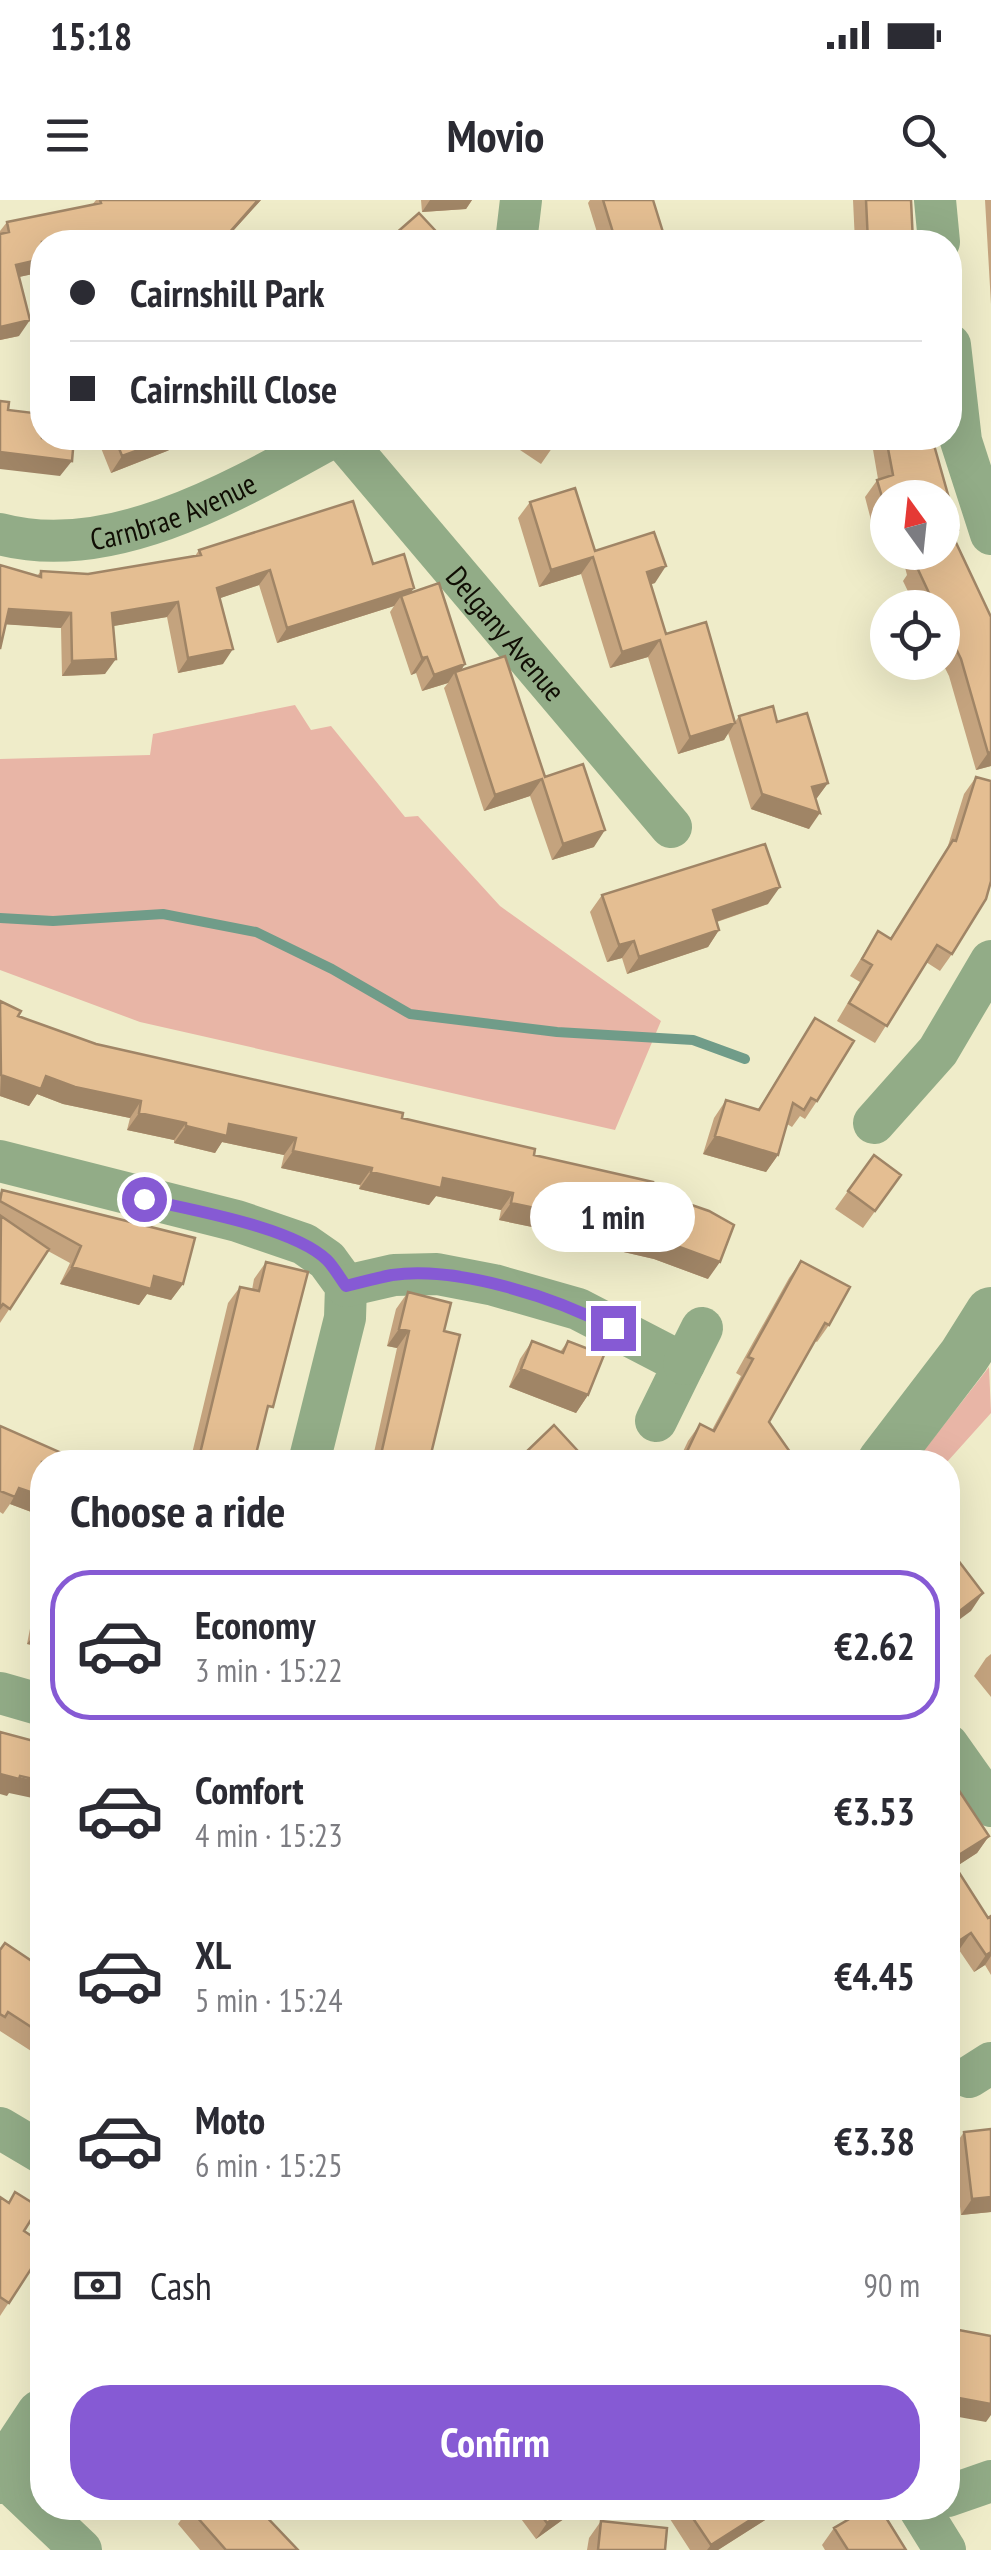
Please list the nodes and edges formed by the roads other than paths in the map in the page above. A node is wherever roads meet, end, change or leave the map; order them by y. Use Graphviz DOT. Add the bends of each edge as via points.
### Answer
graph roads {
  1 [pos="521,200"];
  2 [pos="935,200"];
  3 [pos="517,230"];
  4 [pos="938,230"];
  5 [pos="962,445"];
  6 [pos="309,450"];
  7 [pos="352,450"];
  8 [pos="0,534"];
  9 [pos="991,534"];
  10 [pos="671,826"];
  11 [pos="991,960"];
  12 [pos="874,1123"];
  13 [pos="0,1161"];
  14 [pos="346,1286"];
  15 [pos="991,1312"];
  16 [pos="656,1421"];
  17 [pos="313,1450"];
  18 [pos="892,1450"];
  19 [pos="0,1693"];
  20 [pos="30,1702"];
  21 [pos="960,1762"];
  22 [pos="991,1806"];
  23 [pos="0,2128"];
  24 [pos="30,2146"];
  25 [pos="30,2433"];
  26 [pos="1,2477"];
  27 [pos="991,2480"];
  28 [pos="960,2492"];
  29 [pos="30,2503"];
  30 [pos="48,2520"];
  31 [pos="926,2520"];
  32 [pos="81,2550"];
  33 [pos="945,2550"];
  1 -- 3 [label="street"];
  2 -- 4 [label="street"];
  5 -- 9 [label="street"];
  6 -- 8 [label="street, Carnbrae Avenue" via="162,520 106,536 57,542"];
  7 -- 10 [label="street, Delgany Avenue"];
  11 -- 12 [label="street" via="938,1052"];
  13 -- 14 [label="street" via="304,1244"];
  14 -- 16 [label="street" via="423,1274 494,1285 693,1346"];
  14 -- 17 [label="street" via="345,1318"];
  15 -- 18 [label="street"];
  19 -- 20 [label="street"];
  21 -- 22 [label="street"];
  23 -- 24 [label="street"];
  25 -- 26 [label="street"];
  26 -- 29 [label="street"];
  27 -- 28 [label="street"];
  30 -- 32 [label="street"];
  31 -- 33 [label="street"];
}
